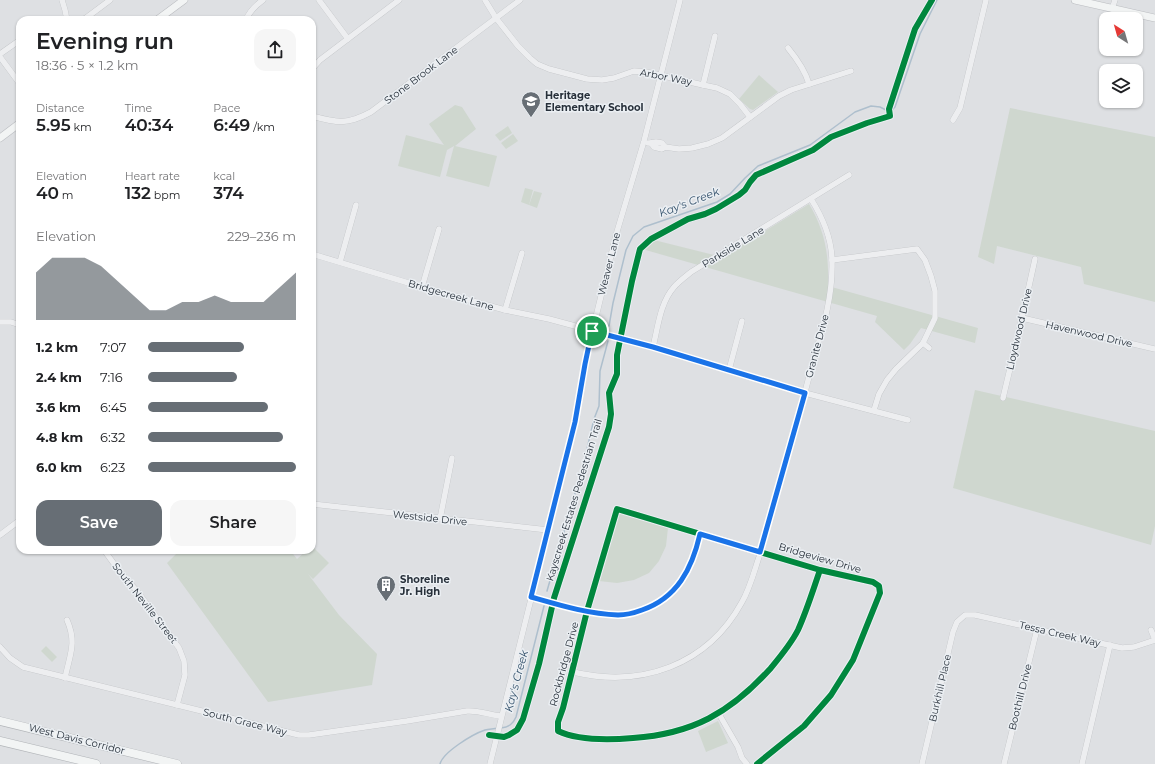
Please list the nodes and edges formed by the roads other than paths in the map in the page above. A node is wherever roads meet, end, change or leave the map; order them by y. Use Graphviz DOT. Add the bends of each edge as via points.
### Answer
graph roads {
  1 [pos="62,0"];
  2 [pos="110,0"];
  3 [pos="184,0"];
  4 [pos="263,0"];
  5 [pos="319,0"];
  6 [pos="399,0"];
  7 [pos="484,0"];
  8 [pos="520,0"];
  9 [pos="680,0"];
  10 [pos="986,0"];
  11 [pos="1075,0"];
  12 [pos="1115,0"];
  13 [pos="1112,9"];
  14 [pos="66,16"];
  15 [pos="89,16"];
  16 [pos="162,16"];
  17 [pos="248,16"];
  18 [pos="496,18"];
  19 [pos="1155,18"];
  20 [pos="715,36"];
  21 [pos="348,39"];
  22 [pos="16,43"];
  23 [pos="788,48"];
  24 [pos="0,54"];
  25 [pos="0,57"];
  26 [pos="316,64"];
  27 [pos="851,71"];
  28 [pos="661,75"];
  29 [pos="16,79"];
  30 [pos="809,84"];
  31 [pos="704,85"];
  32 [pos="316,117"];
  33 [pos="750,117"];
  34 [pos="953,120"];
  35 [pos="16,126"];
  36 [pos="0,138"];
  37 [pos="644,141"];
  38 [pos="849,175"];
  39 [pos="811,199"];
  40 [pos="356,205"];
  41 [pos="440,229"];
  42 [pos="522,253"];
  43 [pos="316,255"];
  44 [pos="832,260"];
  45 [pos="1035,260"];
  46 [pos="340,262"];
  47 [pos="422,287"];
  48 [pos="505,310"];
  49 [pos="1022,318"];
  50 [pos="742,321"];
  51 [pos="0,322"];
  52 [pos="16,324"];
  53 [pos="592,331"];
  54 [pos="923,343"];
  55 [pos="653,347"];
  56 [pos="929,348"];
  57 [pos="1155,349"];
  58 [pos="729,370"];
  59 [pos="805,393"];
  60 [pos="1003,398"];
  61 [pos="874,410"];
  62 [pos="908,420"];
  63 [pos="452,458"];
  64 [pos="316,504"];
  65 [pos="616,509"];
  66 [pos="440,519"];
  67 [pos="16,523"];
  68 [pos="548,530"];
  69 [pos="700,534"];
  70 [pos="0,535"];
  71 [pos="760,552"];
  72 [pos="107,554"];
  73 [pos="820,570"];
  74 [pos="531,597"];
  75 [pos="588,611"];
  76 [pos="965,615"];
  77 [pos="67,620"];
  78 [pos="1037,629"];
  79 [pos="1151,630"];
  80 [pos="1155,640"];
  81 [pos="1110,645"];
  82 [pos="0,647"];
  83 [pos="573,672"];
  84 [pos="65,678"];
  85 [pos="177,705"];
  86 [pos="719,714"];
  87 [pos="500,718"];
  88 [pos="0,721"];
  89 [pos="0,741"];
  90 [pos="96,764"];
  91 [pos="177,764"];
  92 [pos="490,764"];
  93 [pos="747,764"];
  94 [pos="757,764"];
  95 [pos="922,764"];
  96 [pos="1004,764"];
  97 [pos="1082,764"];
  1 -- 14 [label="street"];
  2 -- 15 [label="street"];
  3 -- 16 [label="main road"];
  4 -- 17 [label="street"];
  5 -- 21 [label="street"];
  6 -- 21 [label="street"];
  7 -- 18 [label="street, Arbor Way"];
  8 -- 18 [label="street, Stone Brook Lane"];
  9 -- 28 [label="street, Weaver Lane"];
  10 -- 34 [label="street" via="960,108"];
  11 -- 13 [label="main road"];
  12 -- 13 [label="street"];
  13 -- 19 [label="main road"];
  18 -- 28 [label="street, Arbor Way" via="530,58 549,69 587,79 602,80 634,71"];
  18 -- 32 [label="street, Stone Brook Lane" via="371,112 358,119 343,122"];
  20 -- 31 [label="street"];
  21 -- 26 [label="street"];
  22 -- 24 [label="street"];
  23 -- 30 [label="street" via="800,64"];
  25 -- 29 [label="street"];
  27 -- 30 [label="street"];
  28 -- 31 [label="street, Arbor Way"];
  28 -- 37 [label="street, Weaver Lane"];
  30 -- 33 [label="street" via="779,96"];
  31 -- 33 [label="street, Arbor Way" via="730,94"];
  33 -- 37 [label="street" via="722,138 692,148 665,147 662,143"];
  35 -- 36 [label="main road"];
  37 -- 53 [label="street, Weaver Lane" via="617,231"];
  38 -- 39 [label="street, Parkside Lane"];
  39 -- 44 [label="street, Granite Drive" via="828,236"];
  39 -- 55 [label="street, Parkside Lane" via="681,280 666,298"];
  40 -- 46 [label="street"];
  41 -- 47 [label="street"];
  42 -- 48 [label="street"];
  43 -- 46 [label="street, Bridgecreek Lane"];
  44 -- 54 [label="street" via="917,249 932,276 935,291 935,318"];
  44 -- 59 [label="street, Granite Drive" via="829,303"];
  45 -- 49 [label="street, Lloydwood Drive"];
  46 -- 47 [label="street, Bridgecreek Lane"];
  47 -- 48 [label="street, Bridgecreek Lane"];
  48 -- 53 [label="street, Bridgecreek Lane"];
  49 -- 57 [label="street, Havenwood Drive"];
  49 -- 60 [label="street, Lloydwood Drive"];
  50 -- 58 [label="street"];
  51 -- 52 [label="street"];
  53 -- 55 [label="street, Bridgecreek Lane"];
  53 -- 68 [label="street, Weaver Lane" via="575,422"];
  54 -- 56 [label="street"];
  54 -- 61 [label="street" via="887,380"];
  55 -- 58 [label="street, Bridgecreek Lane"];
  58 -- 59 [label="street, Bridgecreek Lane"];
  59 -- 61 [label="street, Bridgecreek Lane"];
  59 -- 71 [label="street, Granite Drive"];
  61 -- 62 [label="street, Bridgecreek Lane"];
  63 -- 66 [label="street"];
  64 -- 66 [label="street, Westside Drive"];
  65 -- 69 [label="street, Bridgeview Drive"];
  65 -- 75 [label="street, Rockbridge Drive"];
  66 -- 68 [label="street, Westside Drive"];
  67 -- 70 [label="street"];
  68 -- 74 [label="street, Weaver Lane"];
  69 -- 71 [label="street, Bridgeview Drive"];
  69 -- 75 [label="street" via="686,574 675,590 663,600 635,613 620,615"];
  71 -- 73 [label="street, Bridgeview Drive"];
  71 -- 83 [label="street, Granite Drive" via="742,602 730,621 718,635 692,656 641,676 619,678"];
  72 -- 85 [label="street, South Neville Street" via="179,648 184,661 185,675"];
  73 -- 86 [label="street" via="797,631 781,656 740,698"];
  73 -- 94 [label="street, Bridgeview Drive" via="873,582 879,586 880,593 853,660 831,695 804,726"];
  74 -- 75 [label="street"];
  74 -- 87 [label="street, Weaver Lane"];
  75 -- 83 [label="street, Rockbridge Drive"];
  76 -- 78 [label="street, Tessa Creek Way"];
  76 -- 95 [label="street, Burkhill Place" via="957,622 953,632"];
  77 -- 84 [label="street" via="73,644"];
  78 -- 81 [label="street, Tessa Creek Way"];
  78 -- 96 [label="street, Boothill Drive"];
  79 -- 80 [label="street"];
  80 -- 81 [label="street, Tessa Creek Way" via="1134,647"];
  81 -- 97 [label="street"];
  82 -- 84 [label="street, South Grace Way" via="23,667"];
  83 -- 86 [label="street, Rockbridge Drive" via="558,722 558,731 567,735 615,739 643,737 696,725"];
  84 -- 85 [label="street, South Grace Way"];
  85 -- 87 [label="street, South Grace Way" via="299,735 467,711"];
  86 -- 93 [label="street"];
  87 -- 92 [label="street, Weaver Lane"];
  88 -- 91 [label="highway, West Davis Corridor"];
  89 -- 90 [label="highway, West Davis Corridor"];
}
